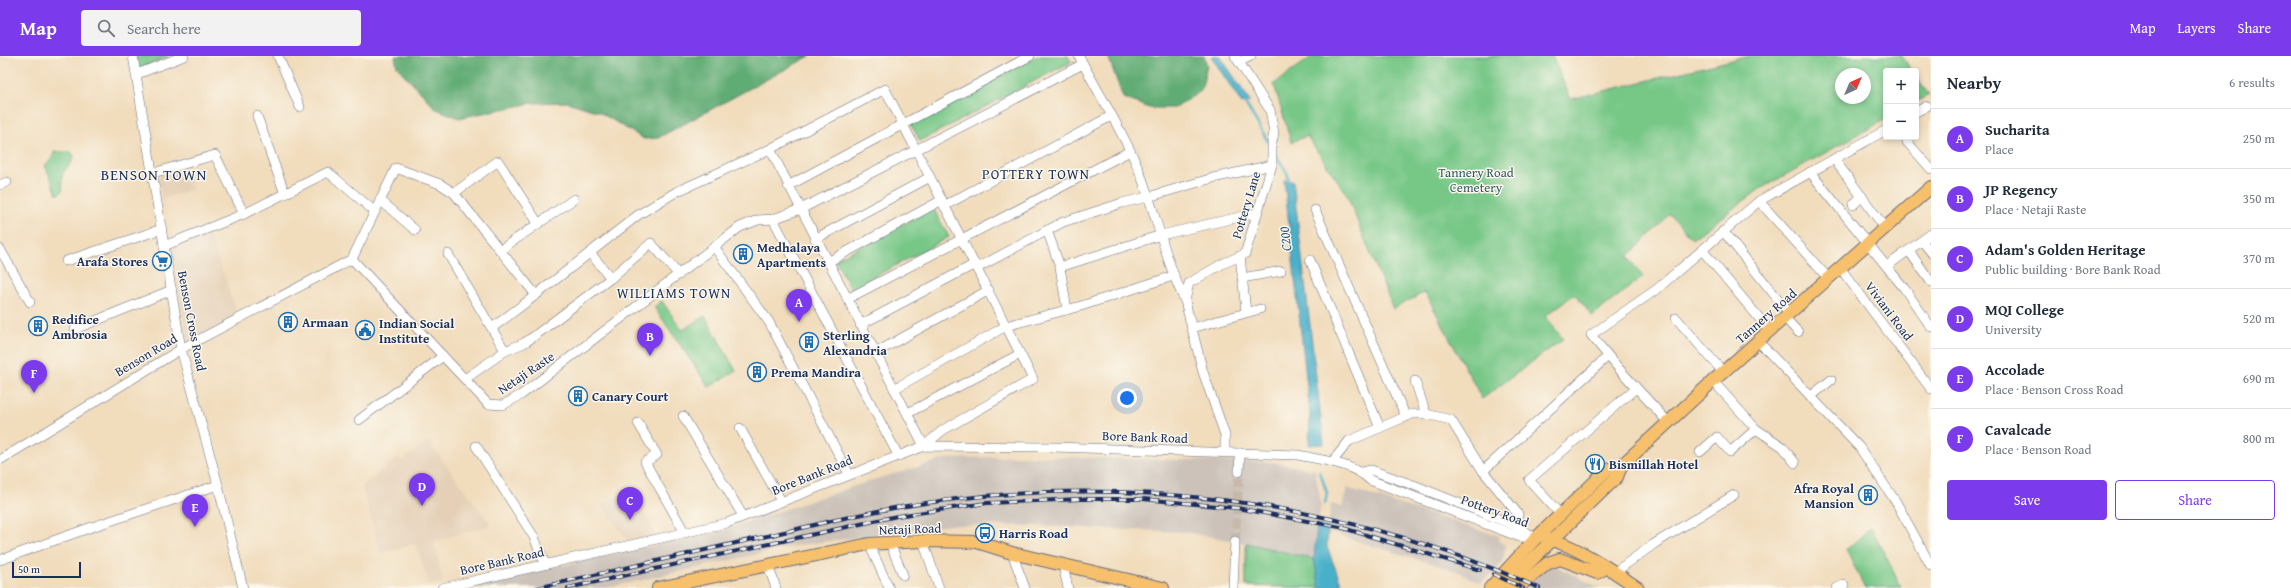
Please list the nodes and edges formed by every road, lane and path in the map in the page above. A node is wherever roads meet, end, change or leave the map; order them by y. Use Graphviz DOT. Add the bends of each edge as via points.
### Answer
graph roads {
  1 [pos="133,56"];
  2 [pos="184,56"];
  3 [pos="278,56"];
  4 [pos="1030,56"];
  5 [pos="1251,56"];
  6 [pos="1237,59"];
  7 [pos="1081,60"];
  8 [pos="137,74"];
  9 [pos="1927,106"];
  10 [pos="300,107"];
  11 [pos="1919,110"];
  12 [pos="257,116"];
  13 [pos="1111,116"];
  14 [pos="903,125"];
  15 [pos="1883,132"];
  16 [pos="1907,142"];
  17 [pos="770,149"];
  18 [pos="916,150"];
  19 [pos="1130,151"];
  20 [pos="1834,159"];
  21 [pos="1272,165"];
  22 [pos="1931,169"];
  23 [pos="1810,172"];
  24 [pos="153,173"];
  25 [pos="930,176"];
  26 [pos="788,186"];
  27 [pos="1931,187"];
  28 [pos="454,193"];
  29 [pos="285,194"];
  30 [pos="1862,196"];
  31 [pos="1148,197"];
  32 [pos="574,199"];
  33 [pos="380,200"];
  34 [pos="1759,201"];
  35 [pos="943,203"];
  36 [pos="1853,205"];
  37 [pos="801,210"];
  38 [pos="1315,210"];
  39 [pos="374,211"];
  40 [pos="1257,212"];
  41 [pos="244,214"];
  42 [pos="773,219"];
  43 [pos="538,223"];
  44 [pos="1885,228"];
  45 [pos="162,229"];
  46 [pos="415,230"];
  47 [pos="1047,230"];
  48 [pos="1724,231"];
  49 [pos="1931,234"];
  50 [pos="1161,235"];
  51 [pos="815,239"];
  52 [pos="962,240"];
  53 [pos="1922,241"];
  54 [pos="1868,244"];
  55 [pos="164,246"];
  56 [pos="715,248"];
  57 [pos="0,249"];
  58 [pos="500,250"];
  59 [pos="1703,251"];
  60 [pos="1909,251"];
  61 [pos="1931,252"];
  62 [pos="590,253"];
  63 [pos="448,254"];
  64 [pos="1240,256"];
  65 [pos="352,259"];
  66 [pos="1310,260"];
  67 [pos="66,261"];
  68 [pos="828,262"];
  69 [pos="976,266"];
  70 [pos="1887,266"];
  71 [pos="1060,267"];
  72 [pos="1841,269"];
  73 [pos="1281,272"];
  74 [pos="679,275"];
  75 [pos="1172,276"];
  76 [pos="611,278"];
  77 [pos="1242,278"];
  78 [pos="1829,279"];
  79 [pos="1931,282"];
  80 [pos="172,290"];
  81 [pos="989,290"];
  82 [pos="536,295"];
  83 [pos="847,299"];
  84 [pos="1185,301"];
  85 [pos="30,302"];
  86 [pos="1260,309"];
  87 [pos="1067,310"];
  88 [pos="1246,312"];
  89 [pos="1788,316"];
  90 [pos="1676,318"];
  91 [pos="860,325"];
  92 [pos="1006,326"];
  93 [pos="1930,326"];
  94 [pos="492,328"];
  95 [pos="1192,328"];
  96 [pos="75,329"];
  97 [pos="1770,331"];
  98 [pos="1798,332"];
  99 [pos="1758,341"];
  100 [pos="181,348"];
  101 [pos="505,351"];
  102 [pos="875,353"];
  103 [pos="1020,354"];
  104 [pos="443,356"];
  105 [pos="1608,356"];
  106 [pos="1722,372"];
  107 [pos="465,379"];
  108 [pos="1831,380"];
  109 [pos="1415,381"];
  110 [pos="1713,381"];
  111 [pos="1636,388"];
  112 [pos="1931,388"];
  113 [pos="894,389"];
  114 [pos="1810,397"];
  115 [pos="908,413"];
  116 [pos="1426,414"];
  117 [pos="683,416"];
  118 [pos="1406,417"];
  119 [pos="359,420"];
  120 [pos="1668,422"];
  121 [pos="638,423"];
  122 [pos="740,428"];
  123 [pos="1380,428"];
  124 [pos="1756,429"];
  125 [pos="476,446"];
  126 [pos="924,446"];
  127 [pos="1198,451"];
  128 [pos="1225,452"];
  129 [pos="1700,452"];
  130 [pos="1240,453"];
  131 [pos="1,455"];
  132 [pos="898,455"];
  133 [pos="1324,460"];
  134 [pos="1796,463"];
  135 [pos="1621,466"];
  136 [pos="1483,471"];
  137 [pos="1239,472"];
  138 [pos="1362,472"];
  139 [pos="849,474"];
  140 [pos="218,485"];
  141 [pos="1734,495"];
  142 [pos="781,501"];
  143 [pos="1560,514"];
  144 [pos="743,516"];
  145 [pos="1516,526"];
  146 [pos="685,533"];
  147 [pos="1536,538"];
  148 [pos="1552,540"];
  149 [pos="923,541"];
  150 [pos="1235,541"];
  151 [pos="890,542"];
  152 [pos="869,544"];
  153 [pos="1012,553"];
  154 [pos="0,560"];
  155 [pos="545,564"];
  156 [pos="768,564"];
  157 [pos="1063,565"];
  158 [pos="1931,566"];
  159 [pos="1611,570"];
  160 [pos="903,575"];
  161 [pos="243,588"];
  162 [pos="442,588"];
  163 [pos="658,588"];
  164 [pos="776,588"];
  165 [pos="889,588"];
  166 [pos="939,588"];
  167 [pos="1025,588"];
  168 [pos="1068,588"];
  169 [pos="1163,588"];
  170 [pos="1233,588"];
  171 [pos="1490,588"];
  172 [pos="1503,588"];
  173 [pos="1517,588"];
  174 [pos="1638,588"];
  1 -- 8 [label="street, Benson Cross Road"];
  2 -- 8 [label="street"];
  3 -- 10 [label="street"];
  4 -- 14 [label="street"];
  5 -- 6 [label="street"];
  6 -- 21 [label="street, Pottery Lane" via="1270,110"];
  7 -- 13 [label="street"];
  7 -- 18 [label="street, Netaji Raste"];
  8 -- 24 [label="street, Benson Cross Road"];
  9 -- 11 [label="street"];
  12 -- 29 [label="street"];
  13 -- 19 [label="street"];
  13 -- 35 [label="street"];
  14 -- 17 [label="street" via="885,89"];
  14 -- 18 [label="street"];
  14 -- 26 [label="street"];
  15 -- 20 [label="street"];
  16 -- 22 [label="street"];
  17 -- 26 [label="street"];
  17 -- 62 [label="street" via="676,192 638,215"];
  18 -- 25 [label="street"];
  18 -- 37 [label="street, Netaji Raste"];
  19 -- 31 [label="street"];
  19 -- 52 [label="street"];
  20 -- 23 [label="street"];
  20 -- 30 [label="street"];
  21 -- 31 [label="street" via="1213,178"];
  21 -- 40 [label="street, Pottery Lane"];
  23 -- 34 [label="street"];
  23 -- 54 [label="street"];
  24 -- 41 [label="street" via="215,155"];
  24 -- 45 [label="street, Benson Cross Road"];
  25 -- 35 [label="street"];
  25 -- 51 [label="street"];
  26 -- 37 [label="street"];
  27 -- 44 [label="main road, Tannery Road"];
  28 -- 33 [label="street" via="440,184 396,168"];
  28 -- 43 [label="street" via="498,161"];
  28 -- 58 [label="street"];
  29 -- 39 [label="street" via="328,172"];
  29 -- 41 [label="street"];
  30 -- 36 [label="street"];
  30 -- 44 [label="street"];
  31 -- 47 [label="street" via="1091,212"];
  31 -- 50 [label="street"];
  32 -- 43 [label="street"];
  33 -- 39 [label="street"];
  33 -- 46 [label="street"];
  34 -- 48 [label="street"];
  34 -- 78 [label="street"];
  35 -- 52 [label="street"];
  35 -- 68 [label="street"];
  37 -- 42 [label="street, Netaji Raste"];
  37 -- 51 [label="street"];
  38 -- 118 [label="street"];
  39 -- 65 [label="street"];
  40 -- 50 [label="street"];
  40 -- 64 [label="street, Pottery Lane" via="1245,254"];
  41 -- 55 [label="street"];
  42 -- 56 [label="street, Netaji Raste" via="758,220 740,227"];
  42 -- 132 [label="street"];
  43 -- 58 [label="street"];
  44 -- 54 [label="main road, Tannery Road"];
  45 -- 55 [label="street, Benson Cross Road"];
  45 -- 67 [label="street"];
  47 -- 69 [label="street"];
  47 -- 71 [label="street"];
  48 -- 59 [label="street"];
  48 -- 89 [label="street"];
  49 -- 53 [label="street"];
  50 -- 71 [label="street"];
  50 -- 75 [label="street"];
  51 -- 68 [label="street"];
  52 -- 69 [label="street"];
  52 -- 83 [label="street"];
  53 -- 60 [label="street"];
  53 -- 61 [label="street"];
  54 -- 70 [label="street"];
  54 -- 72 [label="main road, Tannery Road"];
  55 -- 80 [label="street, Benson Cross Road"];
  56 -- 74 [label="street, Netaji Raste"];
  56 -- 139 [label="street" via="769,322"];
  57 -- 85 [label="street"];
  58 -- 82 [label="street"];
  59 -- 97 [label="street"];
  59 -- 105 [label="street" via="1657,289 1591,334"];
  60 -- 70 [label="street"];
  60 -- 79 [label="street"];
  62 -- 76 [label="street"];
  62 -- 82 [label="street"];
  63 -- 94 [label="street"];
  64 -- 77 [label="street"];
  64 -- 84 [label="street, Pottery Lane" via="1189,283"];
  65 -- 100 [label="street, Benson Road"];
  65 -- 104 [label="street, Netaji Raste"];
  66 -- 123 [label="street"];
  68 -- 83 [label="street"];
  69 -- 81 [label="street"];
  69 -- 91 [label="street"];
  70 -- 93 [label="street"];
  71 -- 87 [label="street"];
  72 -- 78 [label="main road, Tannery Road"];
  72 -- 112 [label="street, Viviani Road"];
  73 -- 77 [label="street"];
  74 -- 76 [label="street" via="651,243"];
  74 -- 107 [label="street, Netaji Raste" via="570,360 522,395 503,405 488,404"];
  75 -- 84 [label="street"];
  75 -- 87 [label="street"];
  76 -- 101 [label="street" via="524,343"];
  77 -- 88 [label="street"];
  78 -- 89 [label="main road, Tannery Road"];
  80 -- 96 [label="street"];
  80 -- 100 [label="street, Benson Cross Road"];
  81 -- 92 [label="street"];
  81 -- 102 [label="street"];
  82 -- 94 [label="street"];
  83 -- 91 [label="street"];
  84 -- 95 [label="street"];
  86 -- 88 [label="street"];
  87 -- 92 [label="street"];
  88 -- 95 [label="street"];
  89 -- 97 [label="main road, Tannery Road"];
  89 -- 98 [label="street"];
  90 -- 106 [label="street"];
  91 -- 102 [label="street"];
  92 -- 103 [label="street"];
  92 -- 113 [label="street"];
  94 -- 101 [label="street"];
  95 -- 128 [label="street" via="1203,372 1225,435"];
  97 -- 99 [label="main road, Tannery Road"];
  99 -- 106 [label="main road, Tannery Road"];
  99 -- 114 [label="street"];
  100 -- 131 [label="street, Benson Road"];
  100 -- 140 [label="street, Benson Cross Road"];
  101 -- 107 [label="street"];
  102 -- 113 [label="street"];
  103 -- 115 [label="street"];
  103 -- 126 [label="street" via="1034,379 942,430"];
  104 -- 107 [label="street, Netaji Raste"];
  104 -- 119 [label="street"];
  105 -- 111 [label="street"];
  105 -- 136 [label="street"];
  106 -- 110 [label="main road, Tannery Road"];
  108 -- 114 [label="street"];
  109 -- 116 [label="street"];
  110 -- 120 [label="main road, Tannery Road"];
  110 -- 124 [label="street"];
  111 -- 120 [label="street"];
  111 -- 143 [label="street" via="1530,480"];
  113 -- 115 [label="street"];
  114 -- 158 [label="street" via="1859,447 1896,502"];
  115 -- 126 [label="street"];
  116 -- 118 [label="street" via="1412,414"];
  116 -- 136 [label="street" via="1450,420"];
  117 -- 144 [label="street"];
  118 -- 123 [label="street"];
  120 -- 135 [label="main road, Tannery Road"];
  121 -- 146 [label="street" via="657,455 645,462"];
  122 -- 142 [label="street"];
  123 -- 133 [label="street" via="1349,441"];
  124 -- 129 [label="street" via="1730,452 1717,437"];
  124 -- 134 [label="street" via="1783,447"];
  125 -- 155 [label="street" via="534,537"];
  126 -- 127 [label="street, Bore Bank Road"];
  126 -- 132 [label="street, Bore Bank Road"];
  127 -- 128 [label="street, Pottery Road"];
  128 -- 130 [label="street, Pottery Road"];
  130 -- 133 [label="street, Pottery Road" via="1298,455"];
  130 -- 137 [label="street"];
  132 -- 139 [label="street, Bore Bank Road"];
  133 -- 138 [label="street, Pottery Road"];
  135 -- 143 [label="main road, Tannery Road" via="1608,469"];
  135 -- 148 [label="main road, Tannery Road" via="1616,477"];
  136 -- 145 [label="street" via="1518,514"];
  138 -- 145 [label="street, Pottery Road" via="1371,470"];
  138 -- 147 [label="street, Pottery Road" via="1370,480 1520,537"];
  139 -- 142 [label="street, Bore Bank Road"];
  140 -- 154 [label="street"];
  140 -- 161 [label="street, Benson Cross Road"];
  141 -- 159 [label="street"];
  142 -- 144 [label="street, Bore Bank Road"];
  143 -- 147 [label="main road, Tannery Road"];
  144 -- 146 [label="street, Bore Bank Road" via="727,523"];
  145 -- 147 [label="street, Pottery Road"];
  146 -- 155 [label="street, Bore Bank Road"];
  147 -- 148 [label="main road"];
  147 -- 171 [label="main road, Tannery Road"];
  148 -- 159 [label="main road"];
  148 -- 172 [label="main road, Tannery Road"];
  149 -- 151 [label="main road, Netaji Road"];
  149 -- 153 [label="main road, Netaji Road" via="977,542"];
  149 -- 166 [label="street"];
  150 -- 170 [label="street"];
  151 -- 152 [label="main road, Netaji Road"];
  151 -- 160 [label="street"];
  152 -- 156 [label="main road, Netaji Road"];
  152 -- 165 [label="street"];
  153 -- 157 [label="main road, Netaji Road"];
  153 -- 167 [label="street"];
  155 -- 162 [label="street, Bore Bank Road"];
  156 -- 163 [label="main road, Netaji Road"];
  156 -- 164 [label="street"];
  157 -- 168 [label="street"];
  157 -- 169 [label="main road, Netaji Road"];
  159 -- 173 [label="main road" via="1597,573 1566,560 1556,559"];
  159 -- 174 [label="main road"];
}
